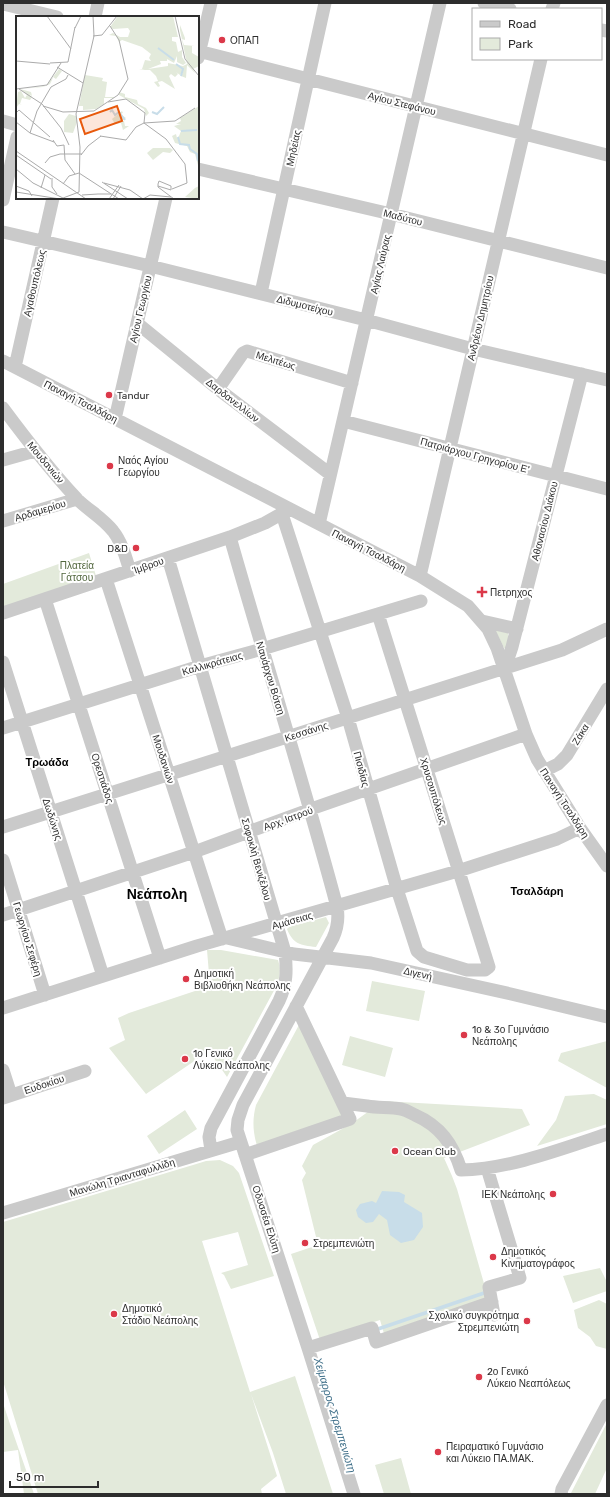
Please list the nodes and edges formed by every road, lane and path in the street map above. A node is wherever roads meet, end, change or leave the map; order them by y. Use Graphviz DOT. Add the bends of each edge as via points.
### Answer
graph roads {
  1 [pos="98,3"];
  2 [pos="211,3"];
  3 [pos="324,3"];
  4 [pos="440,3"];
  5 [pos="484,3"];
  6 [pos="3,4"];
  7 [pos="506,8"];
  8 [pos="52,16"];
  9 [pos="95,16"];
  10 [pos="199,50"];
  11 [pos="199,54"];
  12 [pos="541,60"];
  13 [pos="308,79"];
  14 [pos="416,107"];
  15 [pos="3,122"];
  16 [pos="16,125"];
  17 [pos="523,132"];
  18 [pos="16,142"];
  19 [pos="607,154"];
  20 [pos="199,168"];
  21 [pos="284,190"];
  22 [pos="53,199"];
  23 [pos="166,199"];
  24 [pos="3,200"];
  25 [pos="391,214"];
  26 [pos="3,232"];
  27 [pos="498,241"];
  28 [pos="43,242"];
  29 [pos="150,266"];
  30 [pos="607,268"];
  31 [pos="261,293"];
  32 [pos="366,320"];
  33 [pos="137,323"];
  34 [pos="473,349"];
  35 [pos="9,364"];
  36 [pos="582,374"];
  37 [pos="607,380"];
  38 [pos="352,383"];
  39 [pos="218,389"];
  40 [pos="3,408"];
  41 [pos="115,419"];
  42 [pos="343,421"];
  43 [pos="450,448"];
  44 [pos="35,451"];
  45 [pos="3,460"];
  46 [pos="330,474"];
  47 [pos="555,476"];
  48 [pos="607,488"];
  49 [pos="77,499"];
  50 [pos="285,512"];
  51 [pos="3,521"];
  52 [pos="319,524"];
  53 [pos="230,537"];
  54 [pos="168,558"];
  55 [pos="130,571"];
  56 [pos="420,576"];
  57 [pos="106,579"];
  58 [pos="46,599"];
  59 [pos="421,601"];
  60 [pos="3,613"];
  61 [pos="378,614"];
  62 [pos="482,621"];
  63 [pos="517,628"];
  64 [pos="607,629"];
  65 [pos="319,632"];
  66 [pos="262,649"];
  67 [pos="3,662"];
  68 [pos="200,666"];
  69 [pos="505,668"];
  70 [pos="140,684"];
  71 [pos="607,689"];
  72 [pos="405,700"];
  73 [pos="79,704"];
  74 [pos="348,718"];
  75 [pos="22,722"];
  76 [pos="3,728"];
  77 [pos="526,734"];
  78 [pos="289,736"];
  79 [pos="227,756"];
  80 [pos="427,769"];
  81 [pos="544,771"];
  82 [pos="169,774"];
  83 [pos="368,790"];
  84 [pos="108,794"];
  85 [pos="311,809"];
  86 [pos="50,812"];
  87 [pos="3,826"];
  88 [pos="580,828"];
  89 [pos="249,831"];
  90 [pos="194,852"];
  91 [pos="3,860"];
  92 [pos="607,866"];
  93 [pos="458,871"];
  94 [pos="133,873"];
  95 [pos="397,889"];
  96 [pos="76,891"];
  97 [pos="337,907"];
  98 [pos="19,910"];
  99 [pos="3,915"];
  100 [pos="276,924"];
  101 [pos="224,939"];
  102 [pos="285,952"];
  103 [pos="323,957"];
  104 [pos="160,958"];
  105 [pos="489,968"];
  106 [pos="103,976"];
  107 [pos="45,995"];
  108 [pos="296,1006"];
  109 [pos="3,1008"];
  110 [pos="607,1017"];
  111 [pos="3,1070"];
  112 [pos="85,1071"];
  113 [pos="7,1096"];
  114 [pos="343,1102"];
  115 [pos="366,1106"];
  116 [pos="350,1119"];
  117 [pos="607,1134"];
  118 [pos="240,1142"];
  119 [pos="211,1150"];
  120 [pos="245,1155"];
  121 [pos="487,1168"];
  122 [pos="3,1212"];
  123 [pos="308,1348"];
  124 [pos="607,1405"];
  125 [pos="354,1494"];
  126 [pos="561,1494"];
  1 -- 9 [label="street"];
  2 -- 10 [label="street"];
  3 -- 13 [label="street, Μηδείας"];
  4 -- 14 [label="street, Αγίας Λαύρας"];
  5 -- 7 [label="street"];
  6 -- 8 [label="street"];
  11 -- 13 [label="street, Αγίου Στεφάνου"];
  12 -- 17 [label="street, Ανδρέου Δημητρίου"];
  13 -- 14 [label="street, Αγίου Στεφάνου"];
  13 -- 21 [label="street, Μηδείας"];
  14 -- 17 [label="street, Αγίου Στεφάνου"];
  14 -- 25 [label="street, Αγίας Λαύρας"];
  15 -- 16 [label="street"];
  17 -- 19 [label="street, Αγίου Στεφάνου"];
  17 -- 27 [label="street, Ανδρέου Δημητρίου"];
  18 -- 24 [label="street"];
  20 -- 21 [label="street, Μαδύτου"];
  21 -- 25 [label="street, Μαδύτου"];
  21 -- 31 [label="street, Μηδείας"];
  22 -- 28 [label="street, Αγαθουπόλεως"];
  23 -- 29 [label="street, Αγίου Γεωργίου"];
  25 -- 27 [label="street, Μαδύτου"];
  25 -- 32 [label="street, Αγίας Λαύρας"];
  26 -- 28 [label="street, Διδυμοτείχου"];
  27 -- 30 [label="street, Μαδύτου"];
  27 -- 34 [label="street, Ανδρέου Δημητρίου"];
  28 -- 29 [label="street, Διδυμοτείχου"];
  28 -- 35 [label="street, Αγαθουπόλεως"];
  29 -- 31 [label="street, Διδυμοτείχου"];
  29 -- 33 [label="street, Αγίου Γεωργίου"];
  31 -- 32 [label="street, Διδυμοτείχου"];
  32 -- 34 [label="street, Διδυμοτείχου"];
  32 -- 38 [label="street, Αγίας Λαύρας"];
  33 -- 39 [label="street, Δαρδανελλίων"];
  33 -- 41 [label="street, Αγίου Γεωργίου"];
  34 -- 36 [label="street, Διδυμοτείχου"];
  34 -- 43 [label="street, Ανδρέου Δημητρίου"];
  35 -- 41 [label="street, Παναγή Τσαλδάρη"];
  36 -- 37 [label="street, Διδυμοτείχου"];
  36 -- 47 [label="street, Αθανασίου Διάκου"];
  38 -- 39 [label="street, Μελιτέως" via="247,351"];
  38 -- 42 [label="street, Αγίας Λαύρας"];
  39 -- 46 [label="street, Δαρδανελλίων"];
  40 -- 44 [label="street, Μουδανιών"];
  41 -- 50 [label="street, Παναγή Τσαλδάρη"];
  42 -- 43 [label="street, Πατριάρχου Γρηγορίου Ε'"];
  42 -- 46 [label="street, Αγίας Λαύρας"];
  43 -- 47 [label="street, Πατριάρχου Γρηγορίου Ε'"];
  43 -- 56 [label="street, Ανδρέου Δημητρίου"];
  44 -- 45 [label="street"];
  44 -- 49 [label="street, Μουδανιών"];
  46 -- 52 [label="street, Αγίας Λαύρας"];
  47 -- 48 [label="street, Πατριάρχου Γρηγορίου Ε'"];
  47 -- 63 [label="street, Αθανασίου Διάκου"];
  49 -- 51 [label="street, Αρδαμερίου"];
  49 -- 55 [label="street, Μουδανιών" via="114,532"];
  50 -- 52 [label="street, Παναγή Τσαλδάρη"];
  50 -- 53 [label="street, Ίμβρου"];
  50 -- 65 [label="street, Πισιδίας"];
  52 -- 56 [label="street, Παναγή Τσαλδάρη"];
  53 -- 54 [label="street, Ίμβρου"];
  53 -- 66 [label="street, Ναυάρχου Βότση"];
  54 -- 55 [label="street, Ίμβρου"];
  54 -- 68 [label="street, Σοφοκλή Βενιζέλου"];
  55 -- 57 [label="street, Ίμβρου"];
  56 -- 62 [label="street, Παναγή Τσαλδάρη" via="468,606"];
  57 -- 58 [label="street, Ίμβρου"];
  57 -- 70 [label="street, Μουδανιών"];
  58 -- 60 [label="street, Ίμβρου"];
  58 -- 73 [label="street, Ορεστιάδος"];
  59 -- 61 [label="street, Καλλικράτειας"];
  61 -- 65 [label="street, Καλλικράτειας"];
  61 -- 72 [label="street, Χρυσουπόλεως"];
  62 -- 63 [label="street"];
  62 -- 69 [label="street, Παναγή Τσαλδάρη" via="494,640"];
  63 -- 69 [label="street, Αθανασίου Διάκου"];
  64 -- 69 [label="street, Κεσσάνης" via="562,650"];
  65 -- 66 [label="street, Καλλικράτειας"];
  65 -- 74 [label="street, Πισιδίας"];
  66 -- 68 [label="street, Καλλικράτειας"];
  66 -- 78 [label="street, Ναυάρχου Βότση"];
  67 -- 75 [label="street, Δωδώνης"];
  68 -- 70 [label="street, Καλλικράτειας"];
  68 -- 79 [label="street, Σοφοκλή Βενιζέλου"];
  69 -- 72 [label="street, Κεσσάνης"];
  69 -- 77 [label="street, Παναγή Τσαλδάρη"];
  70 -- 73 [label="street, Καλλικράτειας"];
  70 -- 82 [label="street, Μουδανιών"];
  71 -- 81 [label="street, Ζάκα" via="567,754 558,764"];
  72 -- 74 [label="street, Κεσσάνης"];
  72 -- 80 [label="street, Χρυσουπόλεως"];
  73 -- 75 [label="street, Καλλικράτειας"];
  73 -- 84 [label="street, Ορεστιάδος"];
  74 -- 78 [label="street, Κεσσάνης"];
  74 -- 83 [label="street, Πισιδίας"];
  75 -- 76 [label="street, Καλλικράτειας"];
  75 -- 86 [label="street, Δωδώνης"];
  77 -- 80 [label="street, Αρχ. Ιατρού"];
  77 -- 81 [label="street, Παναγή Τσαλδάρη"];
  78 -- 79 [label="street, Κεσσάνης"];
  78 -- 85 [label="street, Ναυάρχου Βότση"];
  79 -- 82 [label="street, Κεσσάνης"];
  79 -- 89 [label="street, Σοφοκλή Βενιζέλου"];
  80 -- 83 [label="street, Αρχ. Ιατρού"];
  80 -- 93 [label="street, Χρυσουπόλεως"];
  81 -- 88 [label="street, Παναγή Τσαλδάρη"];
  82 -- 84 [label="street, Κεσσάνης"];
  82 -- 90 [label="street, Μουδανιών"];
  83 -- 85 [label="street, Αρχ. Ιατρού"];
  83 -- 95 [label="street, Πισιδίας"];
  84 -- 86 [label="street, Κεσσάνης"];
  84 -- 94 [label="street, Ορεστιάδος"];
  85 -- 89 [label="street, Αρχ. Ιατρού"];
  85 -- 97 [label="street, Ναυάρχου Βότση"];
  86 -- 87 [label="street, Κεσσάνης"];
  86 -- 96 [label="street, Δωδώνης"];
  88 -- 92 [label="street, Παναγή Τσαλδάρη"];
  88 -- 93 [label="street, Αμάσειας" via="557,839"];
  89 -- 90 [label="street, Αρχ. Ιατρού"];
  89 -- 100 [label="street, Σοφοκλή Βενιζέλου"];
  90 -- 94 [label="street, Αρχ. Ιατρού"];
  90 -- 101 [label="street, Μουδανιών"];
  91 -- 98 [label="street, Γεωργίου Σεφέρη"];
  93 -- 95 [label="street, Αμάσειας"];
  93 -- 105 [label="street, Χρυσουπόλεως"];
  94 -- 96 [label="street, Αρχ. Ιατρού"];
  94 -- 104 [label="street, Ορεστιάδος"];
  95 -- 97 [label="street, Αμάσειας"];
  95 -- 105 [label="street, Πισιδίας" via="416,948 421,955 467,970"];
  96 -- 98 [label="street, Αρχ. Ιατρού"];
  96 -- 106 [label="street, Δωδώνης"];
  97 -- 100 [label="street, Αμάσειας"];
  97 -- 103 [label="street, Ναυάρχου Βότση" via="337,926"];
  98 -- 99 [label="street, Αρχ. Ιατρού"];
  98 -- 107 [label="street, Γεωργίου Σεφέρη"];
  100 -- 101 [label="street, Αμάσειας"];
  100 -- 102 [label="street, Σοφοκλή Βενιζέλου"];
  101 -- 102 [label="street, Διγενή"];
  101 -- 104 [label="street, Αμάσειας"];
  102 -- 103 [label="street, Διγενή"];
  102 -- 119 [label="street, Σοφοκλή Βενιζέλου" via="287,974 283,994 211,1128"];
  103 -- 108 [label="street, Οδυσσέα Ελύτη"];
  103 -- 110 [label="street, Διγενή" via="371,963"];
  104 -- 106 [label="street, Αμάσειας"];
  106 -- 107 [label="street, Αμάσειας"];
  107 -- 109 [label="street, Αμάσειας"];
  108 -- 114 [label="street"];
  108 -- 118 [label="street, Οδυσσέα Ελύτη" via="240,1113 237,1125"];
  111 -- 113 [label="street"];
  112 -- 113 [label="street, Ευδοκίου"];
  114 -- 115 [label="street"];
  114 -- 116 [label="street"];
  115 -- 116 [label="street"];
  115 -- 121 [label="street" via="402,1109 419,1117 441,1132 458,1160 461,1170"];
  116 -- 120 [label="street"];
  117 -- 121 [label="street" via="535,1157"];
  118 -- 119 [label="street, Μανώλη Τριανταφυλλίδη"];
  118 -- 120 [label="street, Οδυσσέα Ελύτη"];
  119 -- 122 [label="street, Μανώλη Τριανταφυλλίδη"];
  120 -- 123 [label="street, Οδυσσέα Ελύτη"];
  121 -- 123 [label="street" via="520,1278 489,1288 493,1309 376,1342 372,1328"];
  123 -- 125 [label="street, Οδυσσέα Ελύτη"];
  124 -- 126 [label="street"];
}
